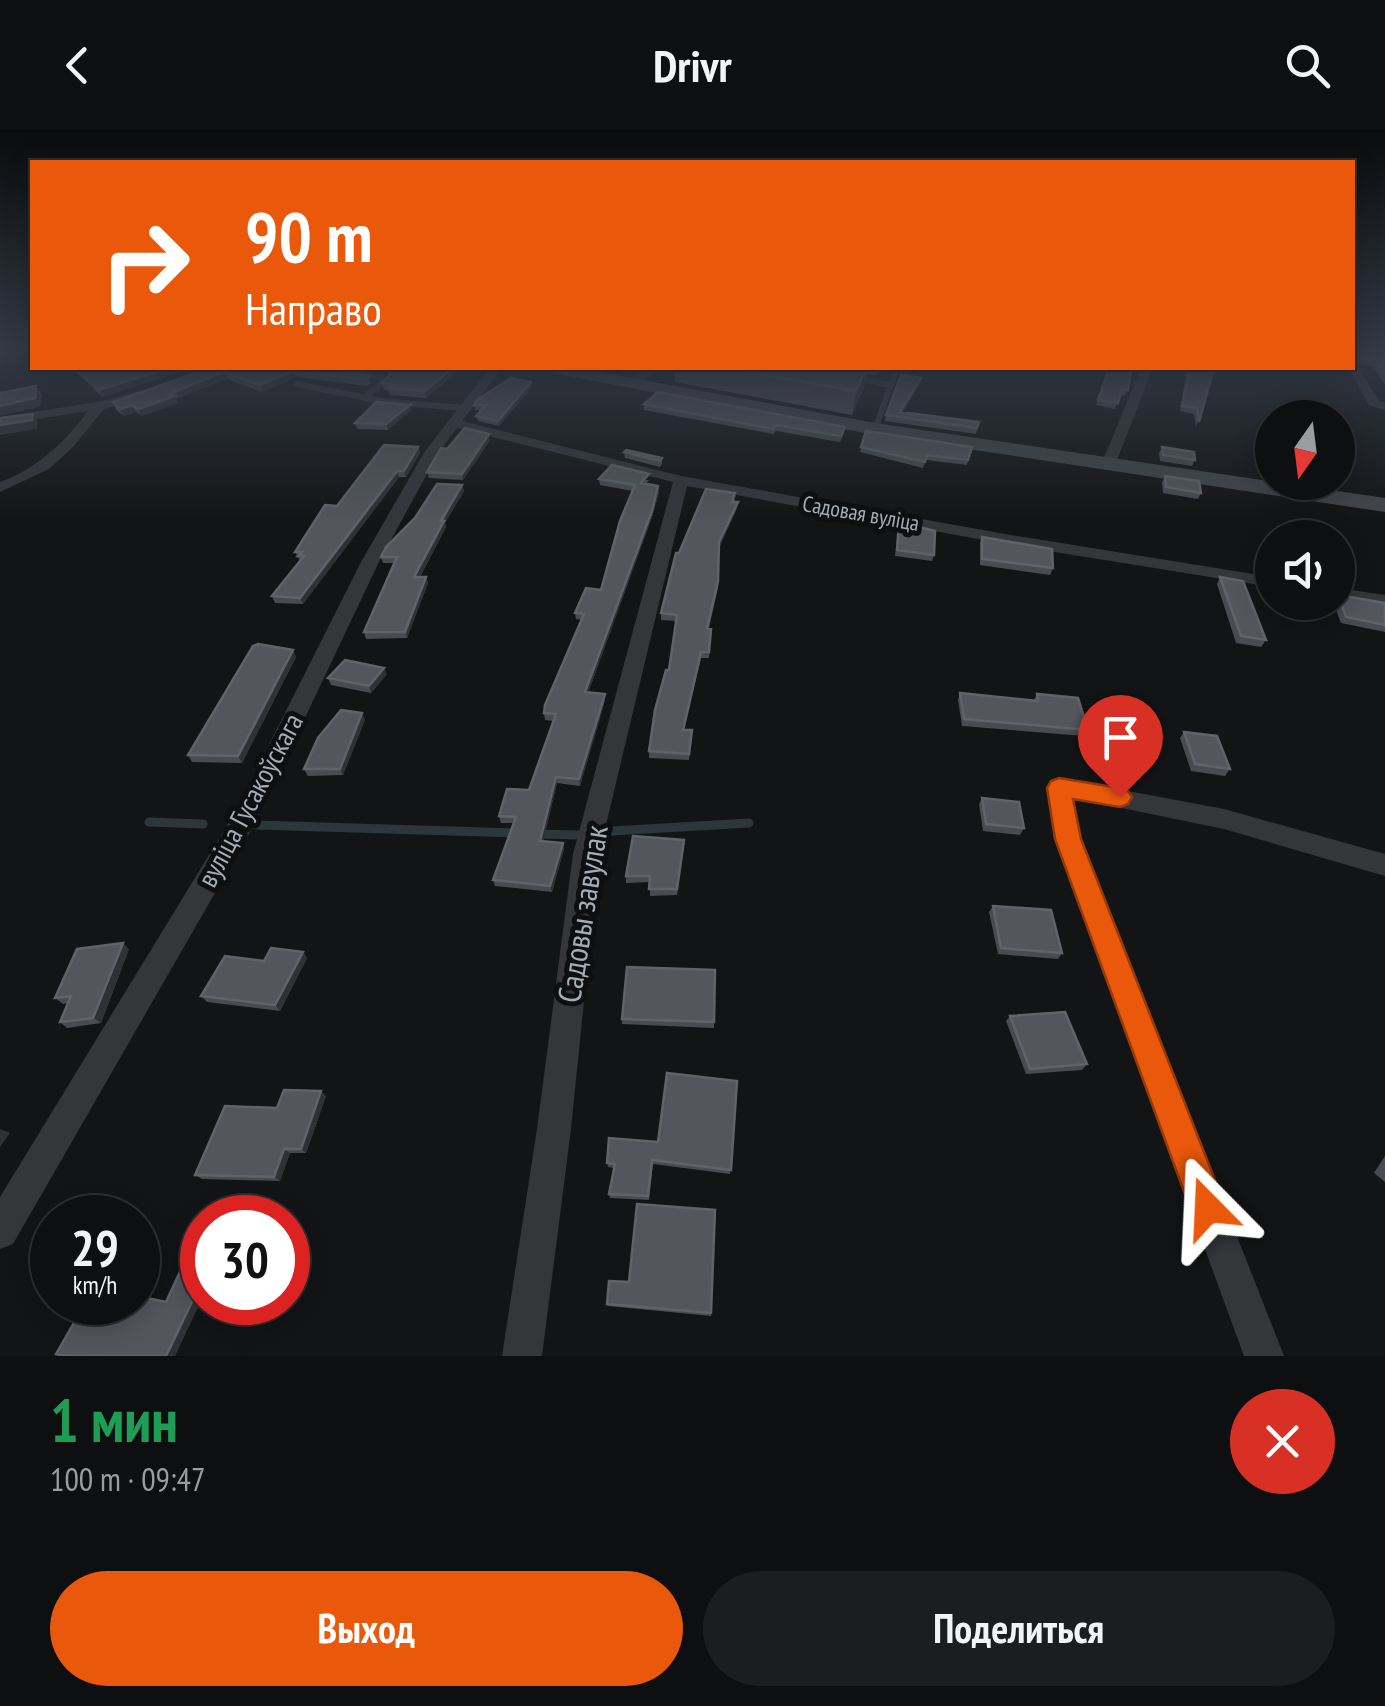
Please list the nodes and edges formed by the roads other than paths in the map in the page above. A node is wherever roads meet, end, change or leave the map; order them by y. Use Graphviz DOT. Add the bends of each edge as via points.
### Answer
graph roads {
  1 [pos="83,408"];
  2 [pos="97,408"];
  3 [pos="421,408"];
  4 [pos="464,408"];
  5 [pos="761,408"];
  6 [pos="882,408"];
  7 [pos="1131,408"];
  8 [pos="459,415"];
  9 [pos="0,420"];
  10 [pos="875,429"];
  11 [pos="1108,465"];
  12 [pos="681,480"];
  13 [pos="0,487"];
  14 [pos="1385,505"];
  15 [pos="1255,579"];
  16 [pos="1355,596"];
  17 [pos="1385,600"];
  18 [pos="1385,865"];
  19 [pos="0,1231"];
  20 [pos="522,1356"];
  21 [pos="1264,1356"];
  1 -- 9 [label="street"];
  2 -- 13 [label="street" via="74,442 18,482"];
  3 -- 8 [label="lane"];
  4 -- 8 [label="street, вуліца Гусакоўскага"];
  5 -- 10 [label="street"];
  6 -- 10 [label="lane"];
  7 -- 11 [label="street"];
  8 -- 12 [label="street, Садовая вуліца"];
  8 -- 19 [label="street, вуліца Гусакоўскага" via="370,562 244,820"];
  10 -- 11 [label="street"];
  11 -- 14 [label="street"];
  12 -- 15 [label="street, Садовая вуліца"];
  12 -- 20 [label="street, Садовы завулак" via="586,854"];
  16 -- 17 [label="street"];
  18 -- 21 [label="street" via="1180,807 1059,788 1068,839"];
}
